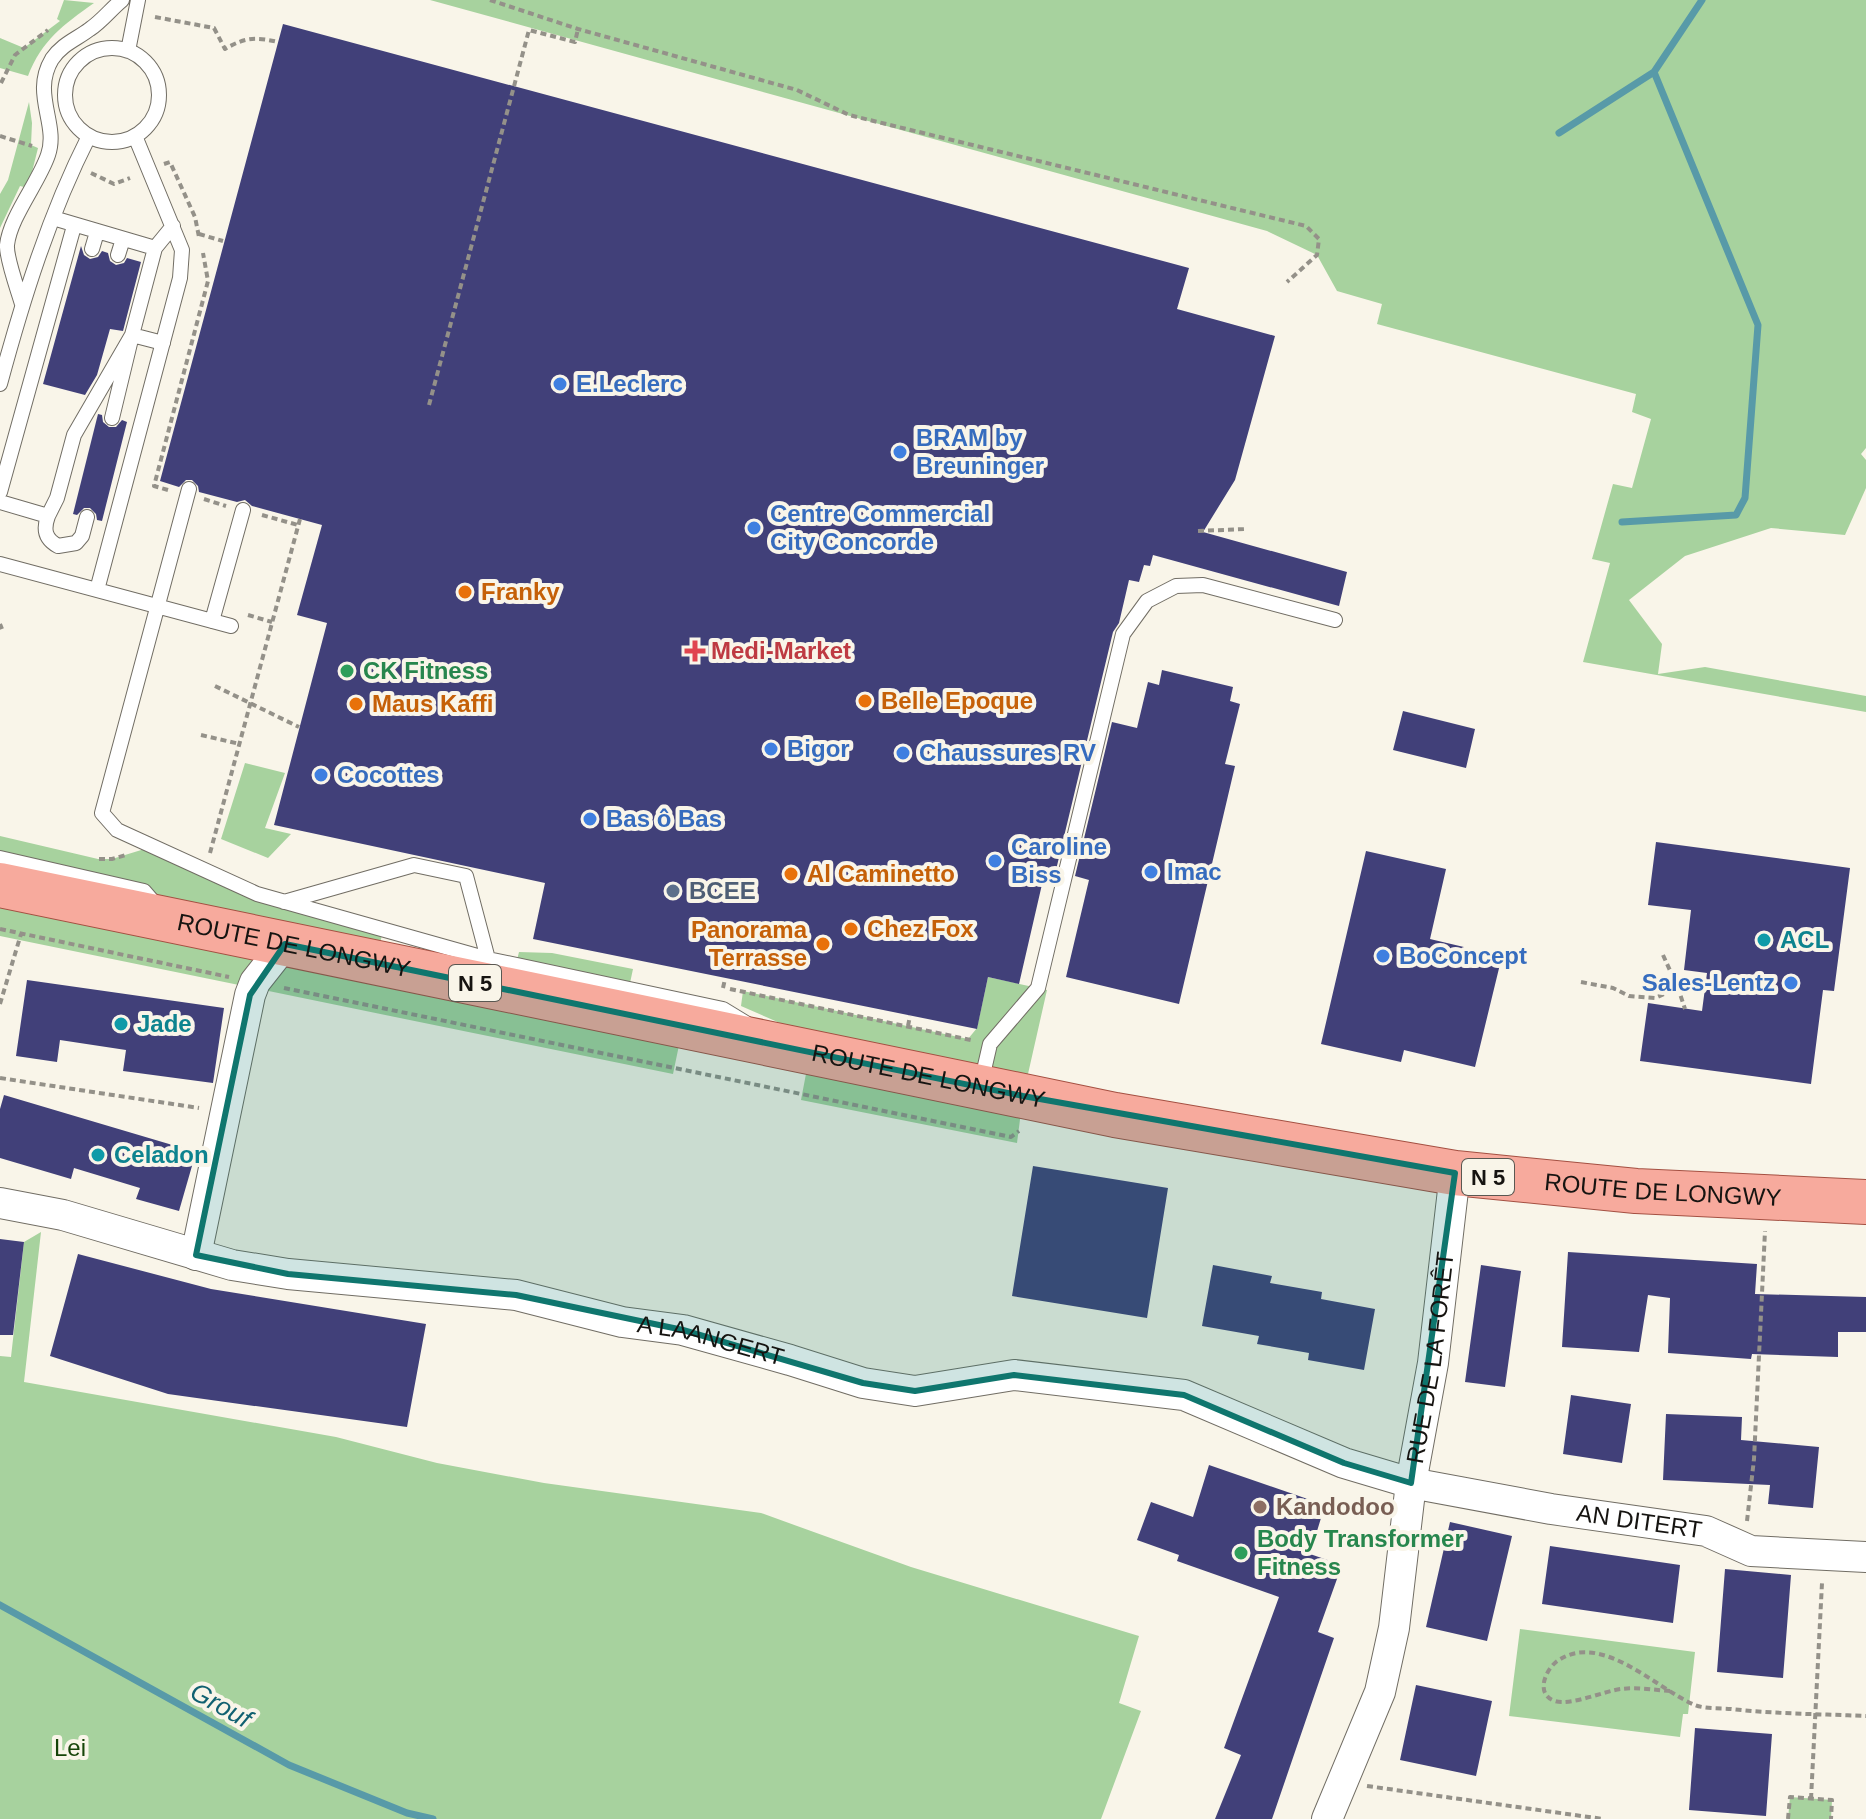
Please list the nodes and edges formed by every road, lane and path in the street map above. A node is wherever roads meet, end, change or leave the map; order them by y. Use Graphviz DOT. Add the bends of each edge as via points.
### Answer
graph roads {
  1 [pos="122,0"];
  2 [pos="490,0"];
  3 [pos="137,6"];
  4 [pos="578,29"];
  5 [pos="48,30"];
  6 [pos="278,42"];
  7 [pos="128,51"];
  8 [pos="1,83"];
  9 [pos="89,136"];
  10 [pos="135,136"];
  11 [pos="53,218"];
  12 [pos="74,226"];
  13 [pos="173,226"];
  14 [pos="97,232"];
  15 [pos="199,234"];
  16 [pos="123,239"];
  17 [pos="223,241"];
  18 [pos="155,248"];
  19 [pos="92,249"];
  20 [pos="118,255"];
  21 [pos="1287,282"];
  22 [pos="22,304"];
  23 [pos="132,335"];
  24 [pos="163,343"];
  25 [pos="0,384"];
  26 [pos="429,405"];
  27 [pos="112,418"];
  28 [pos="189,489"];
  29 [pos="0,492"];
  30 [pos="0,502"];
  31 [pos="243,510"];
  32 [pos="48,516"];
  33 [pos="87,517"];
  34 [pos="300,519"];
  35 [pos="1247,529"];
  36 [pos="1198,531"];
  37 [pos="0,564"];
  38 [pos="97,590"];
  39 [pos="157,606"];
  40 [pos="1335,620"];
  41 [pos="212,621"];
  42 [pos="231,626"];
  43 [pos="215,686"];
  44 [pos="251,703"];
  45 [pos="299,727"];
  46 [pos="201,735"];
  47 [pos="240,744"];
  48 [pos="0,858"];
  49 [pos="209,859"];
  50 [pos="0,885"];
  51 [pos="171,921"];
  52 [pos="284,923"];
  53 [pos="0,929"];
  54 [pos="21,933"];
  55 [pos="1663,955"];
  56 [pos="488,959"];
  57 [pos="725,979"];
  58 [pos="255,982"];
  59 [pos="1581,982"];
  60 [pos="1678,988"];
  61 [pos="1705,991"];
  62 [pos="0,1004"];
  63 [pos="1685,1009"];
  64 [pos="910,1016"];
  65 [pos="908,1026"];
  66 [pos="990,1044"];
  67 [pos="782,1046"];
  68 [pos="0,1078"];
  69 [pos="980,1087"];
  70 [pos="203,1109"];
  71 [pos="1020,1130"];
  72 [pos="1455,1173"];
  73 [pos="1765,1198"];
  74 [pos="1866,1202"];
  75 [pos="0,1203"];
  76 [pos="196,1255"];
  77 [pos="1411,1483"];
  78 [pos="1743,1547"];
  79 [pos="1824,1556"];
  80 [pos="1866,1557"];
  81 [pos="1670,1691"];
  82 [pos="1816,1714"];
  83 [pos="1866,1716"];
  84 [pos="1343,1782"];
  85 [pos="1811,1799"];
  86 [pos="1327,1819"];
  87 [pos="1603,1819"];
  88 [pos="1788,1819"];
  89 [pos="1831,1819"];
  1 -- 22 [label="lane" via="53,58 45,78 49,153 7,246"];
  2 -- 4 [label="path"];
  3 -- 6 [label="path" via="214,28 225,49 254,37"];
  3 -- 7 [label="lane"];
  4 -- 21 [label="path" via="797,90 849,115 1306,226 1319,239 1317,255"];
  4 -- 26 [label="path" via="575,42 529,30"];
  5 -- 8 [label="path" via="15,55"];
  7 -- 9 [label="lane" via="97,50 72,69 66,83 68,113"];
  7 -- 10 [label="lane" via="150,67 159,96 148,126"];
  9 -- 10 [label="lane" via="104,141"];
  9 -- 11 [label="lane"];
  10 -- 13 [label="lane"];
  11 -- 12 [label="lane"];
  11 -- 22 [label="lane"];
  12 -- 14 [label="lane"];
  12 -- 29 [label="lane"];
  13 -- 18 [label="lane"];
  13 -- 24 [label="lane" via="182,250 180,278"];
  14 -- 16 [label="lane"];
  14 -- 19 [label="lane"];
  15 -- 17 [label="path"];
  16 -- 18 [label="lane"];
  16 -- 20 [label="lane"];
  18 -- 23 [label="lane"];
  22 -- 25 [label="lane"];
  23 -- 24 [label="lane"];
  23 -- 27 [label="lane"];
  23 -- 32 [label="lane" via="74,435"];
  24 -- 38 [label="lane"];
  28 -- 39 [label="lane"];
  30 -- 32 [label="lane"];
  31 -- 41 [label="lane"];
  32 -- 33 [label="lane" via="45,535 58,546 76,543"];
  34 -- 44 [label="path"];
  35 -- 36 [label="path"];
  37 -- 38 [label="lane"];
  38 -- 39 [label="lane"];
  39 -- 41 [label="lane"];
  39 -- 52 [label="lane" via="102,813 117,830 257,894"];
  40 -- 66 [label="lane" via="1203,585 1176,586 1147,601 1123,634 1038,988"];
  41 -- 42 [label="lane"];
  43 -- 44 [label="path"];
  44 -- 45 [label="path"];
  44 -- 47 [label="path"];
  46 -- 47 [label="path"];
  47 -- 49 [label="path"];
  48 -- 51 [label="lane" via="144,891"];
  50 -- 51 [label="main road, ROUTE DE LONGWY / N 5"];
  51 -- 52 [label="main road, ROUTE DE LONGWY / N 5"];
  52 -- 56 [label="lane"];
  52 -- 56 [label="lane" via="414,865 466,876"];
  52 -- 58 [label="street"];
  52 -- 67 [label="main road, ROUTE DE LONGWY / N 5"];
  53 -- 54 [label="path"];
  54 -- 58 [label="path"];
  54 -- 62 [label="path"];
  55 -- 60 [label="path"];
  56 -- 67 [label="lane" via="723,1009"];
  57 -- 65 [label="path" via="723,988"];
  58 -- 71 [label="path" via="1011,1137"];
  58 -- 76 [label="street" via="222,1080"];
  59 -- 60 [label="path" via="1655,998"];
  60 -- 61 [label="path"];
  60 -- 63 [label="path"];
  64 -- 65 [label="path"];
  65 -- 66 [label="path"];
  66 -- 69 [label="lane"];
  67 -- 69 [label="main road, ROUTE DE LONGWY / N 5"];
  68 -- 70 [label="path"];
  69 -- 72 [label="main road, ROUTE DE LONGWY / N 5"];
  72 -- 73 [label="main road, ROUTE DE LONGWY / N 5"];
  72 -- 77 [label="street, RUE DE LA FORÊT" via="1433,1363"];
  73 -- 74 [label="main road, ROUTE DE LONGWY / N 5"];
  73 -- 78 [label="path" via="1754,1459"];
  75 -- 76 [label="street, A LAANGERT" via="63,1215"];
  76 -- 77 [label="street, A LAANGERT" via="288,1274 516,1295 622,1322 683,1330 863,1383 915,1391 1014,1375 1184,1395 1344,1463"];
  77 -- 78 [label="street, AN DITERT" via="1706,1531"];
  77 -- 84 [label="street, RUE DE LA FORÊT" via="1394,1628 1380,1692"];
  78 -- 79 [label="street, AN DITERT"];
  79 -- 80 [label="street, AN DITERT"];
  79 -- 82 [label="path"];
  81 -- 81 [label="path" via="1624,1689 1565,1702 1546,1695 1543,1685 1558,1661 1578,1653 1619,1660"];
  81 -- 82 [label="path" via="1697,1706"];
  82 -- 83 [label="path"];
  82 -- 85 [label="path"];
  84 -- 86 [label="street, RUE DE LA FORÊT"];
  84 -- 87 [label="path"];
  85 -- 88 [label="path" via="1790,1797"];
  85 -- 89 [label="path" via="1832,1800"];
}
